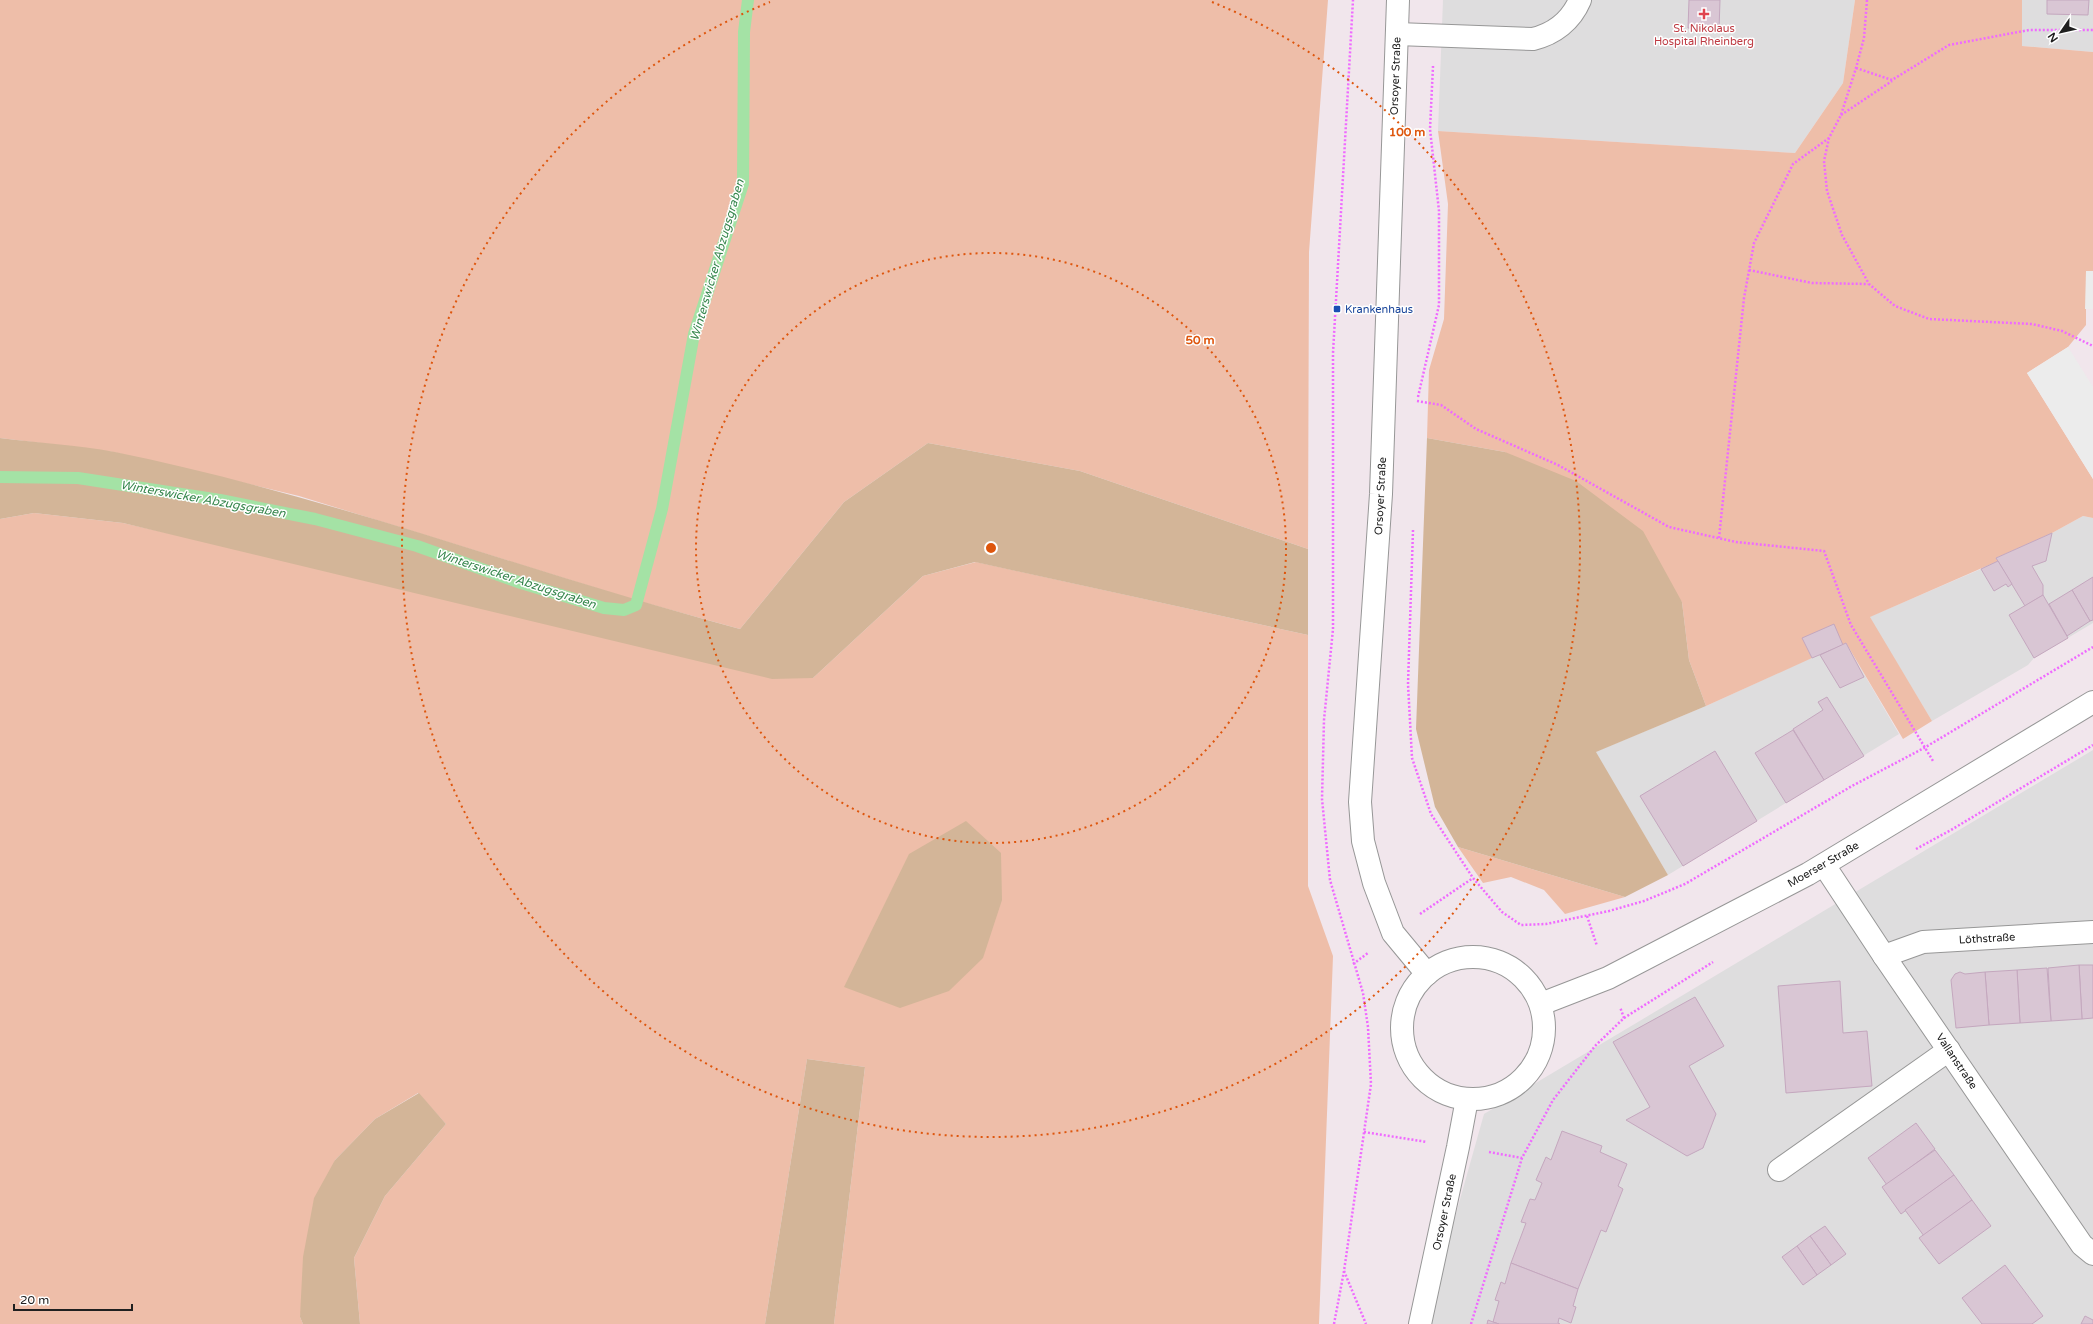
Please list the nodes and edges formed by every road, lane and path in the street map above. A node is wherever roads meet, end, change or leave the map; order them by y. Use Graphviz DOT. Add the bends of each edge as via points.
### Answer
graph roads {
  1 [pos="1398,0"];
  2 [pos="1580,0"];
  3 [pos="1867,0"];
  4 [pos="2093,30"];
  5 [pos="1397,34"];
  6 [pos="1434,34"];
  7 [pos="1856,68"];
  8 [pos="1892,80"];
  9 [pos="1841,115"];
  10 [pos="1829,138"];
  11 [pos="1749,270"];
  12 [pos="1869,284"];
  13 [pos="2093,346"];
  14 [pos="1418,401"];
  15 [pos="1417,409"];
  16 [pos="1413,527"];
  17 [pos="1719,538"];
  18 [pos="2093,647"];
  19 [pos="2093,702"];
  20 [pos="2093,745"];
  21 [pos="1924,748"];
  22 [pos="1950,789"];
  23 [pos="1909,853"];
  24 [pos="1824,865"];
  25 [pos="1587,916"];
  26 [pos="2093,932"];
  27 [pos="1884,956"];
  28 [pos="1427,974"];
  29 [pos="1608,978"];
  30 [pos="1541,1004"];
  31 [pos="1949,1050"];
  32 [pos="1467,1100"];
  33 [pos="1779,1170"];
  34 [pos="2093,1254"];
  35 [pos="1334,1324"];
  36 [pos="1366,1324"];
  37 [pos="1420,1324"];
  38 [pos="1471,1324"];
  1 -- 5 [label="street, Orsoyer Straße"];
  2 -- 6 [label="street" via="1576,9 1561,26 1540,37"];
  3 -- 7 [label="path" via="1864,38"];
  4 -- 8 [label="path" via="2030,30 1949,45"];
  5 -- 6 [label="street"];
  5 -- 28 [label="street, Orsoyer Straße" via="1381,494 1360,802 1363,841 1374,883 1393,933"];
  6 -- 14 [label="path" via="1430,129 1439,211 1438,305"];
  7 -- 8 [label="path"];
  7 -- 9 [label="path"];
  8 -- 9 [label="path"];
  9 -- 10 [label="path"];
  10 -- 11 [label="path" via="1793,164 1754,243"];
  10 -- 12 [label="path" via="1824,161 1827,192 1842,235"];
  11 -- 12 [label="path" via="1812,283"];
  11 -- 17 [label="path"];
  12 -- 13 [label="path" via="1895,306 1929,319 2032,324 2062,331"];
  14 -- 15 [label="path"];
  14 -- 17 [label="path" via="1441,405 1476,429 1558,465 1669,527"];
  16 -- 25 [label="path" via="1408,684 1412,758 1431,814 1473,878 1502,912 1520,925 1546,924"];
  17 -- 21 [label="path" via="1824,551 1852,625"];
  18 -- 21 [label="path"];
  19 -- 22 [label="street, Moerser Straße"];
  20 -- 23 [label="path"];
  21 -- 22 [label="path"];
  21 -- 25 [label="path" via="1852,786 1685,884 1644,901"];
  22 -- 24 [label="street, Moerser Straße"];
  24 -- 27 [label="street, Vallanstraße"];
  24 -- 29 [label="street, Moerser Straße"];
  25 -- 29 [label="path"];
  26 -- 27 [label="street, Löthstraße" via="1923,942"];
  27 -- 31 [label="street, Vallanstraße"];
  28 -- 30 [label="street" via="1451,960 1478,957 1504,964 1526,980"];
  28 -- 32 [label="street" via="1412,991 1404,1012 1403,1035 1408,1056 1418,1073 1432,1086 1448,1095"];
  29 -- 30 [label="street, Moerser Straße"];
  29 -- 38 [label="path" via="1624,1018 1595,1046 1553,1100 1522,1158"];
  30 -- 32 [label="street" via="1545,1032 1538,1060 1520,1083 1495,1097"];
  31 -- 33 [label="street"];
  31 -- 34 [label="street, Vallanstraße" via="2082,1245"];
  32 -- 37 [label="street, Orsoyer Straße"];
  35 -- 36 [label="path" via="1344,1271"];
}
